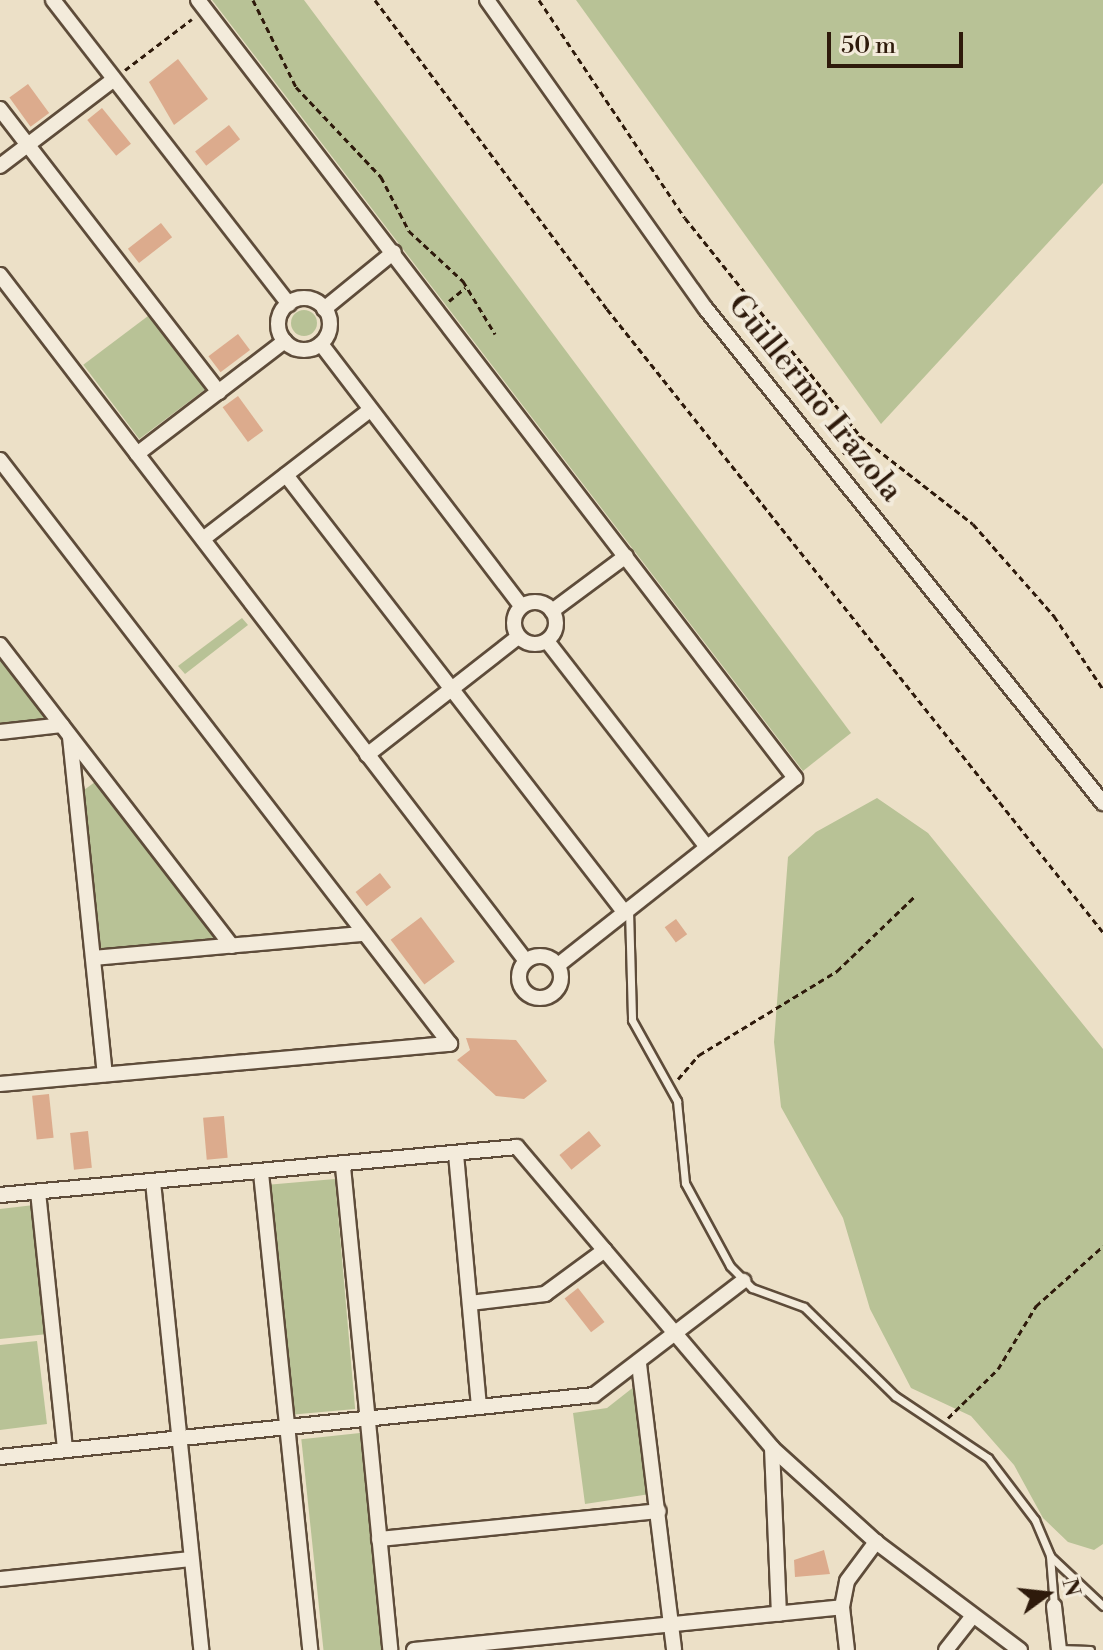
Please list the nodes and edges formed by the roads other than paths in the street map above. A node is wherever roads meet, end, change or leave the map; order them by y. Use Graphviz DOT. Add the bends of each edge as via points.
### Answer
graph roads {
  1 [pos="53,0"];
  2 [pos="487,0"];
  3 [pos="201,5"];
  4 [pos="113,80"];
  5 [pos="0,109"];
  6 [pos="28,145"];
  7 [pos="0,166"];
  8 [pos="395,246"];
  9 [pos="0,275"];
  10 [pos="289,304"];
  11 [pos="324,309"];
  12 [pos="285,341"];
  13 [pos="321,344"];
  14 [pos="219,392"];
  15 [pos="370,410"];
  16 [pos="137,454"];
  17 [pos="0,460"];
  18 [pos="286,475"];
  19 [pos="203,539"];
  20 [pos="626,556"];
  21 [pos="521,606"];
  22 [pos="552,611"];
  23 [pos="518,637"];
  24 [pos="547,641"];
  25 [pos="0,645"];
  26 [pos="451,689"];
  27 [pos="66,730"];
  28 [pos="0,732"];
  29 [pos="367,755"];
  30 [pos="1103,803"];
  31 [pos="707,847"];
  32 [pos="627,911"];
  33 [pos="364,934"];
  34 [pos="232,946"];
  35 [pos="93,958"];
  36 [pos="526,961"];
  37 [pos="558,965"];
  38 [pos="105,1074"];
  39 [pos="0,1084"];
  40 [pos="456,1154"];
  41 [pos="343,1167"];
  42 [pos="261,1173"];
  43 [pos="153,1182"];
  44 [pos="38,1192"];
  45 [pos="0,1195"];
  46 [pos="605,1250"];
  47 [pos="743,1281"];
  48 [pos="470,1303"];
  49 [pos="672,1336"];
  50 [pos="639,1364"];
  51 [pos="479,1407"];
  52 [pos="367,1418"];
  53 [pos="288,1426"];
  54 [pos="178,1438"];
  55 [pos="772,1448"];
  56 [pos="65,1450"];
  57 [pos="0,1457"];
  58 [pos="659,1511"];
  59 [pos="379,1539"];
  60 [pos="876,1542"];
  61 [pos="1050,1556"];
  62 [pos="191,1559"];
  63 [pos="0,1579"];
  64 [pos="1054,1606"];
  65 [pos="1103,1606"];
  66 [pos="842,1607"];
  67 [pos="779,1614"];
  68 [pos="972,1617"];
  69 [pos="671,1623"];
  70 [pos="1059,1649"];
  71 [pos="201,1650"];
  72 [pos="310,1650"];
  73 [pos="390,1650"];
  74 [pos="414,1650"];
  75 [pos="674,1650"];
  76 [pos="847,1650"];
  77 [pos="946,1650"];
  78 [pos="1020,1650"];
  79 [pos="1090,1650"];
  1 -- 4 [label="street"];
  2 -- 30 [label="street, Guillermo Irazola" via="706,309"];
  3 -- 8 [label="street"];
  4 -- 6 [label="street"];
  4 -- 10 [label="street"];
  5 -- 6 [label="street"];
  6 -- 7 [label="street"];
  6 -- 14 [label="street"];
  8 -- 11 [label="street"];
  8 -- 20 [label="street"];
  9 -- 16 [label="street"];
  10 -- 11 [label="street" via="308,299"];
  10 -- 12 [label="street" via="279,321"];
  11 -- 13 [label="street" via="330,329"];
  12 -- 13 [label="street" via="305,350"];
  12 -- 14 [label="street"];
  13 -- 15 [label="street"];
  14 -- 16 [label="street"];
  15 -- 18 [label="street"];
  15 -- 21 [label="street"];
  16 -- 19 [label="street"];
  17 -- 33 [label="street"];
  18 -- 19 [label="street"];
  18 -- 26 [label="street"];
  19 -- 29 [label="street"];
  20 -- 22 [label="street"];
  20 -- 31 [label="street" via="795,778"];
  21 -- 22 [label="street" via="537,602"];
  21 -- 23 [label="street" via="513,620"];
  22 -- 24 [label="street" via="556,626"];
  23 -- 24 [label="street" via="535,645"];
  23 -- 26 [label="street"];
  24 -- 31 [label="street"];
  25 -- 27 [label="street"];
  26 -- 29 [label="street"];
  26 -- 32 [label="street"];
  27 -- 28 [label="street"];
  27 -- 34 [label="street"];
  27 -- 35 [label="street"];
  29 -- 36 [label="street"];
  31 -- 32 [label="street"];
  32 -- 37 [label="street"];
  32 -- 47 [label="lane" via="632,1020 671,1088 685,1183"];
  33 -- 34 [label="street"];
  33 -- 38 [label="street" via="450,1044"];
  34 -- 35 [label="street"];
  35 -- 38 [label="street"];
  36 -- 37 [label="street" via="545,956"];
  36 -- 37 [label="street" via="522,987 539,998 558,989"];
  38 -- 39 [label="street"];
  40 -- 41 [label="street"];
  40 -- 46 [label="street" via="517,1147 527,1152"];
  40 -- 48 [label="street"];
  41 -- 42 [label="street"];
  41 -- 52 [label="street"];
  42 -- 43 [label="street"];
  42 -- 53 [label="street"];
  43 -- 44 [label="street"];
  43 -- 54 [label="street"];
  44 -- 45 [label="street"];
  44 -- 56 [label="street"];
  46 -- 48 [label="street" via="545,1294"];
  46 -- 49 [label="street"];
  47 -- 49 [label="street"];
  47 -- 61 [label="lane" via="804,1307 895,1396 1004,1476"];
  48 -- 51 [label="street"];
  49 -- 50 [label="street"];
  49 -- 55 [label="street"];
  50 -- 51 [label="street" via="594,1395"];
  50 -- 58 [label="street"];
  51 -- 52 [label="street"];
  52 -- 53 [label="street"];
  52 -- 59 [label="street"];
  53 -- 54 [label="street"];
  53 -- 72 [label="street"];
  54 -- 56 [label="street"];
  54 -- 62 [label="street"];
  55 -- 60 [label="street"];
  55 -- 67 [label="street"];
  56 -- 57 [label="street"];
  58 -- 59 [label="street"];
  58 -- 69 [label="street"];
  59 -- 73 [label="street"];
  60 -- 66 [label="street" via="847,1581"];
  60 -- 68 [label="street"];
  61 -- 64 [label="lane"];
  61 -- 65 [label="lane"];
  62 -- 63 [label="street"];
  62 -- 71 [label="street"];
  64 -- 70 [label="street"];
  66 -- 67 [label="street"];
  66 -- 76 [label="street"];
  67 -- 69 [label="street"];
  68 -- 77 [label="street"];
  68 -- 78 [label="street"];
  69 -- 74 [label="street"];
  69 -- 75 [label="street"];
  70 -- 79 [label="lane"];
}
